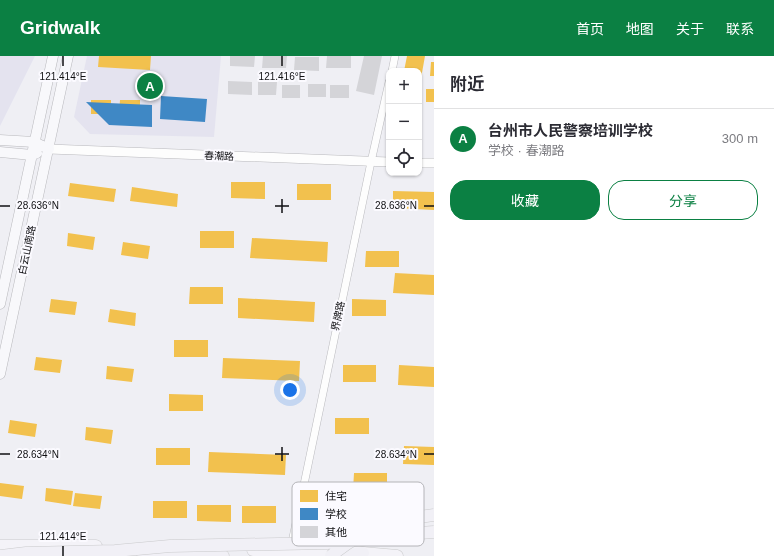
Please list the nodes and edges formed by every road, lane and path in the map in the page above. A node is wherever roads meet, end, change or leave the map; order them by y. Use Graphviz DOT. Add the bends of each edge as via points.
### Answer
graph roads {
  1 [pos="53,56"];
  2 [pos="68,56"];
  3 [pos="395,56"];
  4 [pos="393,68"];
  5 [pos="386,95"];
  6 [pos="0,140"];
  7 [pos="34,142"];
  8 [pos="49,149"];
  9 [pos="0,152"];
  10 [pos="32,155"];
  11 [pos="371,162"];
  12 [pos="386,162"];
  13 [pos="422,163"];
  14 [pos="434,163"];
  15 [pos="0,304"];
  16 [pos="0,374"];
  17 [pos="304,482"];
  18 [pos="434,515"];
  19 [pos="424,517"];
  20 [pos="434,532"];
  21 [pos="424,533"];
  22 [pos="292,541"];
  23 [pos="292,544"];
  24 [pos="0,546"];
  25 [pos="345,546"];
  26 [pos="115,551"];
  27 [pos="290,551"];
  28 [pos="363,554"];
  29 [pos="0,556"];
  30 [pos="223,556"];
  31 [pos="332,556"];
  32 [pos="344,556"];
  33 [pos="397,556"];
  1 -- 7 [label="main road, 白云山南路"];
  2 -- 8 [label="main road, 白云山南路"];
  3 -- 4 [label="street"];
  5 -- 11 [label="street, 界牌路"];
  6 -- 7 [label="main road, 春潮路"];
  7 -- 8 [label="main road, 春潮路"];
  7 -- 10 [label="main road, 白云山南路"];
  8 -- 10 [label="main road, 春潮路"];
  8 -- 11 [label="street, 春潮路"];
  8 -- 16 [label="main road, 白云山南路"];
  9 -- 10 [label="main road, 春潮路"];
  10 -- 15 [label="main road, 白云山南路"];
  11 -- 12 [label="street, 春潮路"];
  11 -- 17 [label="street, 界牌路"];
  13 -- 14 [label="street"];
  18 -- 19 [label="highway, bridge"];
  20 -- 21 [label="highway, bridge"];
  22 -- 27 [label="street, 界牌路"];
  23 -- 26 [label="highway, bridge" via="170,546"];
  24 -- 27 [label="main road"];
  25 -- 31 [label="highway, bridge"];
  26 -- 29 [label="highway, bridge"];
  26 -- 30 [label="highway, bridge"];
  27 -- 28 [label="main road"];
  28 -- 32 [label="highway"];
  28 -- 33 [label="main road"];
}
